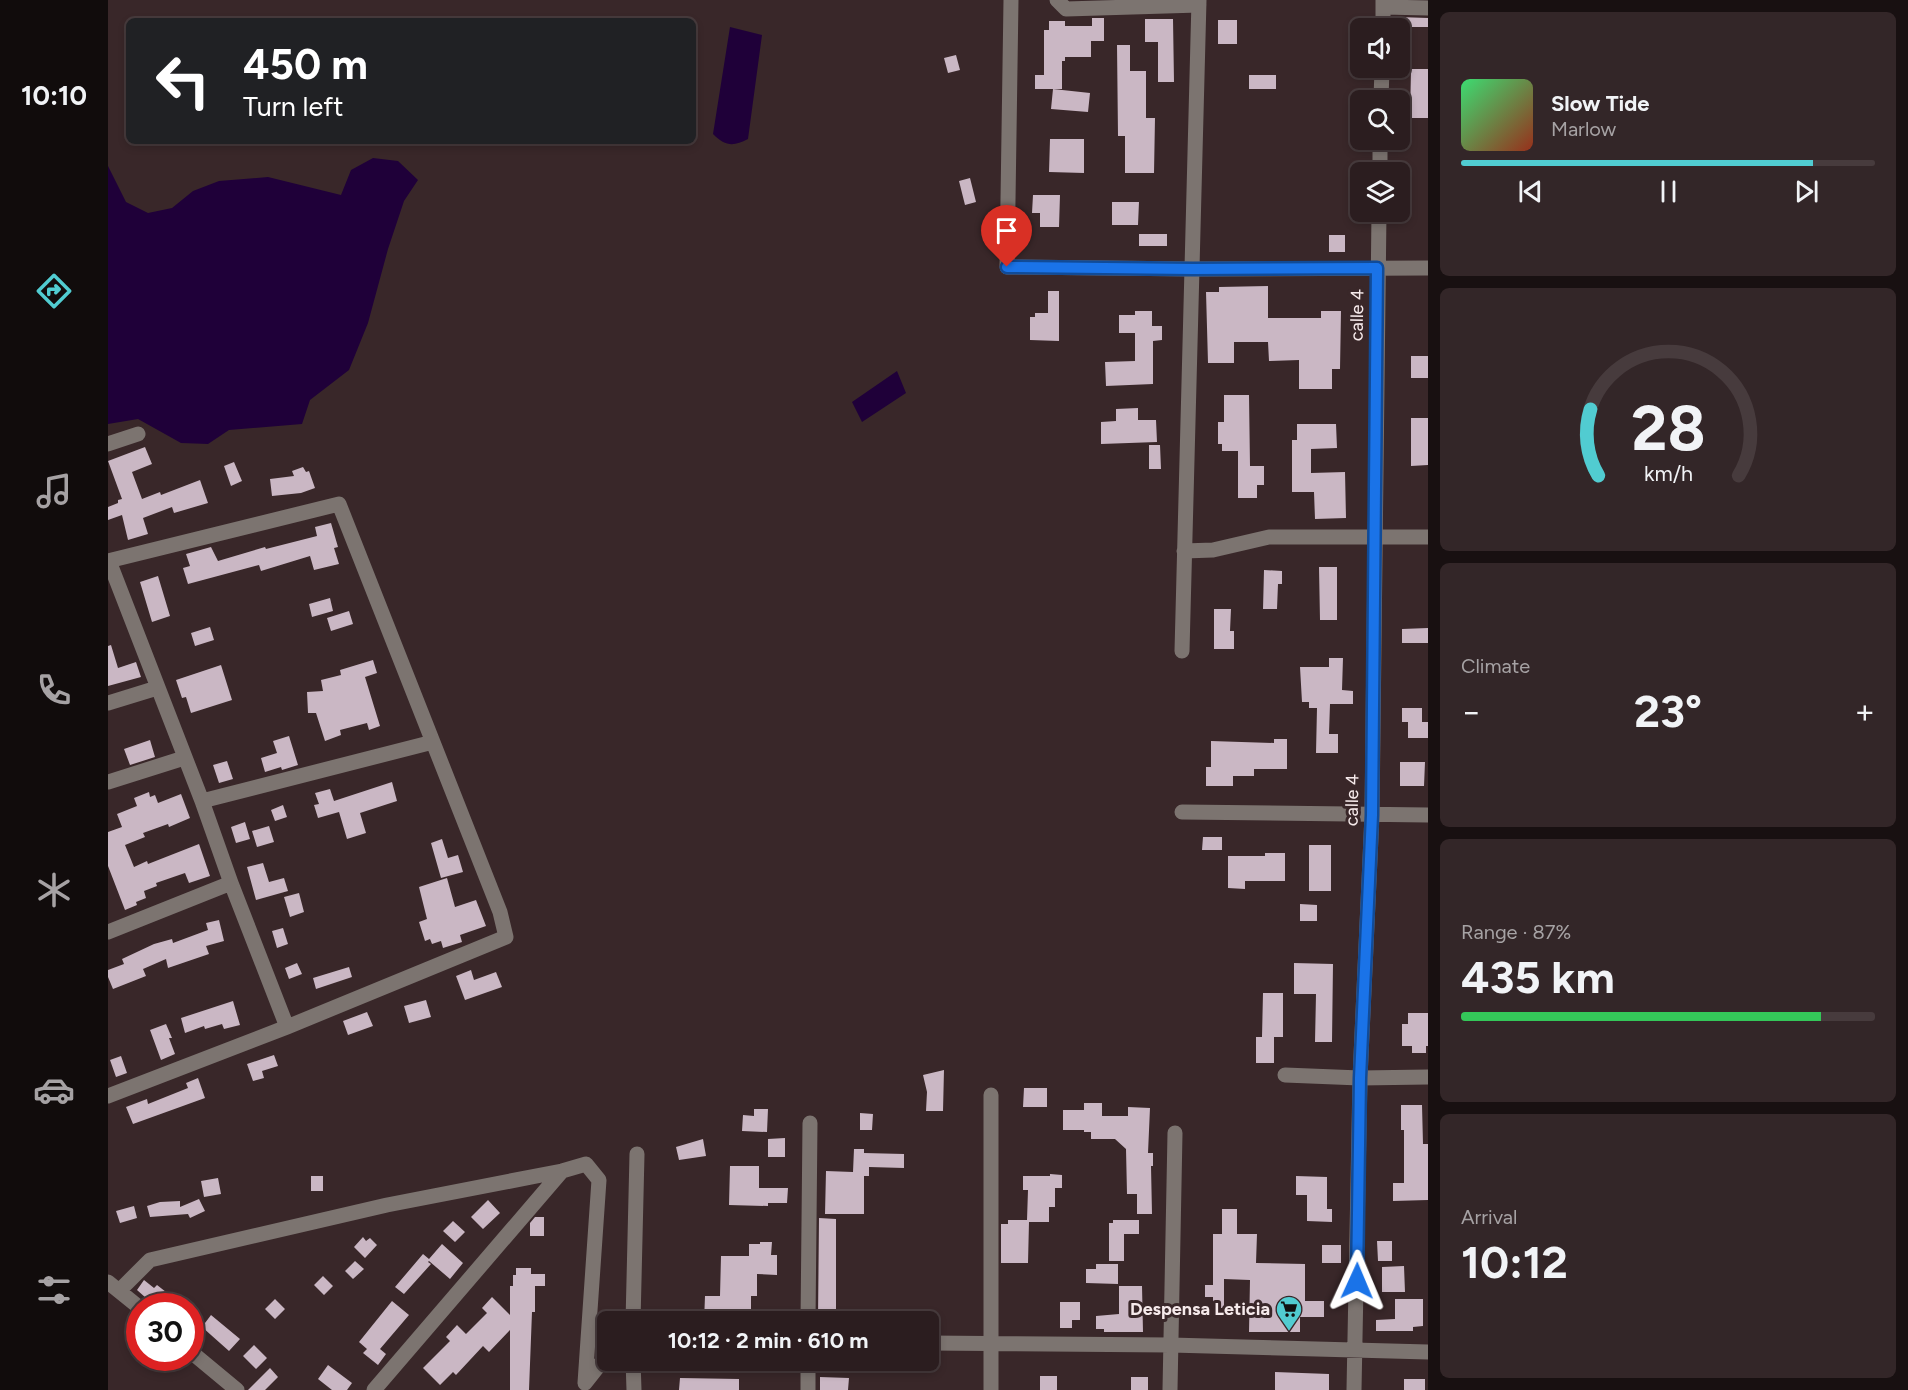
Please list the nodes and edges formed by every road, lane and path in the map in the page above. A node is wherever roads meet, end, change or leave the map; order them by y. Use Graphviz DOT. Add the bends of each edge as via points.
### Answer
graph roads {
  1 [pos="1011,0"];
  2 [pos="1057,0"];
  3 [pos="1199,2"];
  4 [pos="1384,4"];
  5 [pos="1428,8"];
  6 [pos="1379,222"];
  7 [pos="1377,268"];
  8 [pos="1428,268"];
  9 [pos="1193,269"];
  10 [pos="138,434"];
  11 [pos="108,444"];
  12 [pos="1374,536"];
  13 [pos="1428,537"];
  14 [pos="1184,551"];
  15 [pos="109,561"];
  16 [pos="1182,651"];
  17 [pos="157,688"];
  18 [pos="108,703"];
  19 [pos="433,742"];
  20 [pos="184,758"];
  21 [pos="108,782"];
  22 [pos="202,801"];
  23 [pos="1182,812"];
  24 [pos="1372,815"];
  25 [pos="1428,815"];
  26 [pos="231,883"];
  27 [pos="108,932"];
  28 [pos="287,1027"];
  29 [pos="1285,1076"];
  30 [pos="1428,1077"];
  31 [pos="1360,1078"];
  32 [pos="991,1095"];
  33 [pos="108,1096"];
  34 [pos="810,1123"];
  35 [pos="1175,1133"];
  36 [pos="637,1154"];
  37 [pos="562,1171"];
  38 [pos="114,1286"];
  39 [pos="126,1296"];
  40 [pos="633,1311"];
  41 [pos="808,1311"];
  42 [pos="939,1343"];
  43 [pos="992,1344"];
  44 [pos="1171,1345"];
  45 [pos="1355,1349"];
  46 [pos="1428,1352"];
  47 [pos="204,1363"];
  48 [pos="597,1368"];
  49 [pos="633,1371"];
  50 [pos="808,1371"];
  51 [pos="583,1386"];
  52 [pos="237,1390"];
  53 [pos="374,1390"];
  54 [pos="634,1390"];
  55 [pos="808,1390"];
  56 [pos="991,1390"];
  57 [pos="1170,1390"];
  58 [pos="1354,1390"];
  1 -- 9 [label="street" via="1007,267"];
  2 -- 3 [label="street" via="1066,9"];
  3 -- 9 [label="street"];
  4 -- 5 [label="street"];
  6 -- 7 [label="street, calle 4"];
  7 -- 8 [label="street"];
  7 -- 9 [label="street"];
  7 -- 12 [label="street, calle 4"];
  9 -- 14 [label="street"];
  10 -- 11 [label="street"];
  12 -- 13 [label="street"];
  12 -- 14 [label="street" via="1269,537 1213,550"];
  12 -- 24 [label="street, calle 4"];
  14 -- 16 [label="street"];
  15 -- 17 [label="street"];
  15 -- 19 [label="street" via="339,504"];
  17 -- 18 [label="street"];
  17 -- 20 [label="street"];
  19 -- 22 [label="street"];
  19 -- 28 [label="street" via="500,912 506,937"];
  20 -- 21 [label="street"];
  20 -- 22 [label="street"];
  22 -- 26 [label="street"];
  23 -- 24 [label="street"];
  24 -- 25 [label="street"];
  24 -- 31 [label="street, calle 4"];
  26 -- 27 [label="street"];
  26 -- 28 [label="street"];
  28 -- 33 [label="street"];
  29 -- 31 [label="street"];
  30 -- 31 [label="street"];
  31 -- 45 [label="street, calle 4"];
  32 -- 43 [label="street"];
  34 -- 41 [label="street"];
  35 -- 44 [label="street"];
  36 -- 40 [label="street"];
  37 -- 38 [label="street" via="387,1205 150,1260"];
  37 -- 51 [label="street" via="586,1164 599,1180"];
  37 -- 53 [label="street"];
  38 -- 39 [label="street"];
  42 -- 43 [label="street"];
  43 -- 44 [label="street"];
  43 -- 56 [label="street"];
  44 -- 45 [label="street"];
  44 -- 57 [label="street"];
  45 -- 46 [label="street"];
  45 -- 58 [label="street, calle 4"];
  47 -- 52 [label="street"];
  48 -- 51 [label="street"];
  49 -- 54 [label="street"];
  50 -- 55 [label="street"];
}
